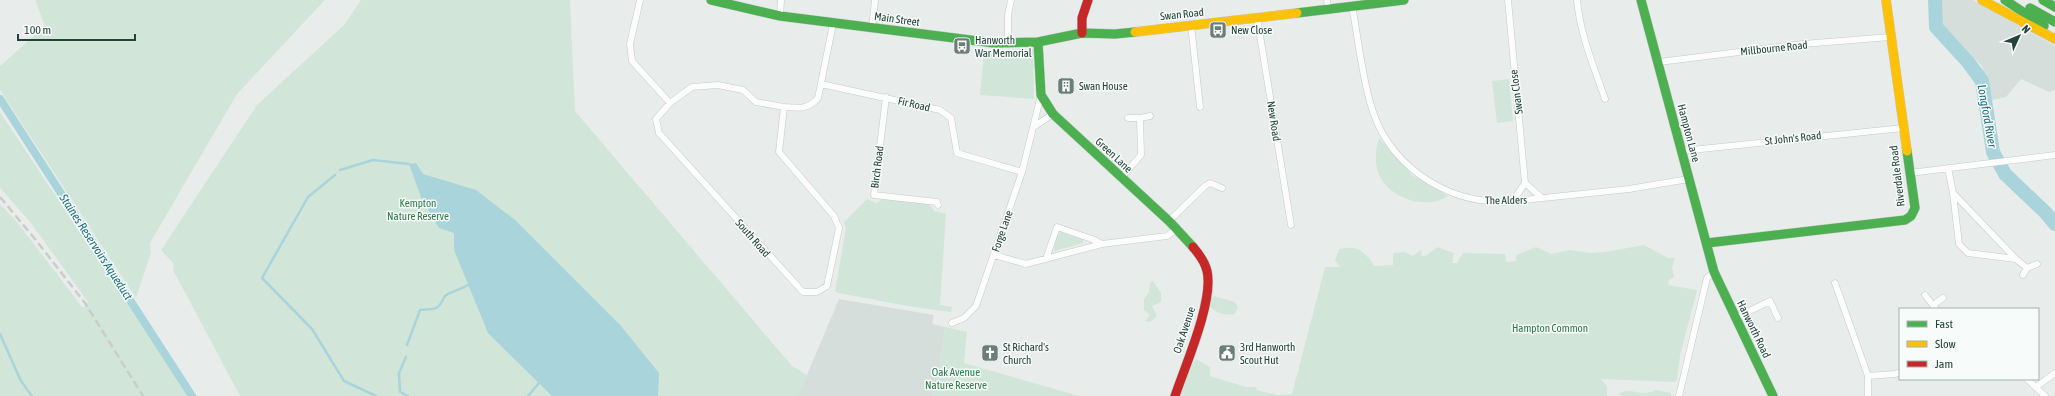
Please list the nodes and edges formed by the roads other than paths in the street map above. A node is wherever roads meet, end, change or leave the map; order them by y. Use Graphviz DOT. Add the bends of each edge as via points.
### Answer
graph roads {
  1 [pos="640,0"];
  2 [pos="710,0"];
  3 [pos="781,0"];
  4 [pos="875,0"];
  5 [pos="1011,0"];
  6 [pos="1088,0"];
  7 [pos="1404,0"];
  8 [pos="1508,0"];
  9 [pos="1577,0"];
  10 [pos="1641,0"];
  11 [pos="1886,0"];
  12 [pos="1982,0"];
  13 [pos="2005,0"];
  14 [pos="2016,0"];
  15 [pos="2043,0"];
  16 [pos="1327,4"];
  17 [pos="1352,6"];
  18 [pos="2055,7"];
  19 [pos="780,16"];
  20 [pos="1258,17"];
  21 [pos="2055,22"];
  22 [pos="833,24"];
  23 [pos="1191,25"];
  24 [pos="872,28"];
  25 [pos="1082,33"];
  26 [pos="2055,33"];
  27 [pos="1890,37"];
  28 [pos="2055,39"];
  29 [pos="1038,42"];
  30 [pos="1008,44"];
  31 [pos="1659,62"];
  32 [pos="821,84"];
  33 [pos="1042,95"];
  34 [pos="886,97"];
  35 [pos="1605,99"];
  36 [pos="670,103"];
  37 [pos="784,107"];
  38 [pos="1200,107"];
  39 [pos="1053,114"];
  40 [pos="1150,116"];
  41 [pos="1128,118"];
  42 [pos="1140,118"];
  43 [pos="1035,126"];
  44 [pos="1903,128"];
  45 [pos="1682,151"];
  46 [pos="2055,155"];
  47 [pos="1948,168"];
  48 [pos="1022,172"];
  49 [pos="1910,173"];
  50 [pos="1121,178"];
  51 [pos="1689,179"];
  52 [pos="1525,183"];
  53 [pos="1222,188"];
  54 [pos="1953,193"];
  55 [pos="1542,198"];
  56 [pos="1513,201"];
  57 [pos="938,205"];
  58 [pos="1169,221"];
  59 [pos="1291,225"];
  60 [pos="1177,229"];
  61 [pos="1707,243"];
  62 [pos="1102,244"];
  63 [pos="994,255"];
  64 [pos="1046,259"];
  65 [pos="2016,259"];
  66 [pos="2037,264"];
  67 [pos="2027,268"];
  68 [pos="1207,270"];
  69 [pos="1714,272"];
  70 [pos="2023,275"];
  71 [pos="1835,283"];
  72 [pos="1925,295"];
  73 [pos="1943,298"];
  74 [pos="1934,307"];
  75 [pos="1735,318"];
  76 [pos="1778,318"];
  77 [pos="952,323"];
  78 [pos="1899,372"];
  79 [pos="2055,374"];
  80 [pos="1868,376"];
  81 [pos="2028,380"];
  82 [pos="2036,387"];
  83 [pos="1175,396"];
  84 [pos="1680,396"];
  85 [pos="1773,396"];
  86 [pos="1868,396"];
  87 [pos="2045,396"];
  1 -- 36 [label="street" via="630,44 632,61"];
  2 -- 19 [label="main road, Main Street"];
  3 -- 19 [label="street"];
  4 -- 24 [label="street"];
  5 -- 30 [label="street"];
  6 -- 25 [label="main road" via="1082,18"];
  7 -- 17 [label="main road, Swan Road"];
  8 -- 52 [label="street, Swan Close"];
  9 -- 35 [label="street" via="1585,41"];
  10 -- 31 [label="main road, Hampton Lane"];
  11 -- 27 [label="main road, Riverdale Road"];
  12 -- 28 [label="main road"];
  13 -- 26 [label="main road"];
  14 -- 21 [label="main road"];
  15 -- 18 [label="main road"];
  16 -- 17 [label="main road, Swan Road"];
  16 -- 20 [label="main road, Swan Road"];
  17 -- 56 [label="street, The Alders" via="1370,103 1382,131 1394,150 1423,178 1455,195 1488,202"];
  19 -- 22 [label="main road, Main Street"];
  20 -- 23 [label="main road, Swan Road"];
  20 -- 59 [label="street, New Road"];
  22 -- 24 [label="main road, Main Street"];
  22 -- 32 [label="street, South Road"];
  23 -- 25 [label="main road, Swan Road" via="1102,35"];
  23 -- 38 [label="street"];
  24 -- 30 [label="main road, Main Street"];
  25 -- 29 [label="main road, Main Street"];
  27 -- 31 [label="street, Millbourne Road" via="1803,44"];
  27 -- 44 [label="main road, Riverdale Road"];
  29 -- 30 [label="main road, Main Street"];
  29 -- 33 [label="main road, Green Lane"];
  31 -- 45 [label="main road, Hampton Lane"];
  32 -- 34 [label="street, Fir Road"];
  32 -- 37 [label="street, South Road" via="818,98 813,105 804,108"];
  33 -- 39 [label="main road, Green Lane"];
  33 -- 43 [label="street, Forge Lane"];
  34 -- 48 [label="street, Fir Road" via="940,110 951,118 957,153"];
  34 -- 57 [label="street, Birch Road" via="874,195 937,202"];
  36 -- 37 [label="street, South Road" via="692,87 718,85 743,90 756,102"];
  36 -- 37 [label="street, South Road" via="656,120 659,133 803,292 817,292 827,286 838,228 834,216 779,152"];
  39 -- 43 [label="street"];
  39 -- 50 [label="main road, Green Lane"];
  40 -- 42 [label="street"];
  41 -- 42 [label="street"];
  42 -- 50 [label="street" via="1141,155"];
  43 -- 48 [label="street, Forge Lane"];
  44 -- 45 [label="street, St John's Road"];
  44 -- 49 [label="main road, Riverdale Road"];
  45 -- 51 [label="main road, Hampton Lane"];
  46 -- 47 [label="street"];
  47 -- 49 [label="street"];
  47 -- 54 [label="street"];
  48 -- 63 [label="street, Forge Lane"];
  49 -- 61 [label="main road, Riverdale Road" via="1915,208 1911,216 1905,220"];
  50 -- 58 [label="main road, Green Lane"];
  51 -- 55 [label="street, The Alders" via="1629,189"];
  51 -- 61 [label="main road, Hampton Lane"];
  52 -- 55 [label="street"];
  52 -- 56 [label="street"];
  53 -- 58 [label="street" via="1210,183 1205,186"];
  54 -- 65 [label="street"];
  54 -- 65 [label="street" via="1959,244 1962,249 1968,253"];
  55 -- 56 [label="street, The Alders"];
  58 -- 60 [label="main road, Green Lane"];
  60 -- 62 [label="street" via="1168,236"];
  60 -- 68 [label="main road, Green Lane" via="1195,247"];
  61 -- 69 [label="main road, Hampton Lane"];
  62 -- 64 [label="street"];
  62 -- 64 [label="street" via="1057,227"];
  63 -- 64 [label="street" via="1026,264"];
  63 -- 77 [label="street, Forge Lane" via="976,306 964,318"];
  65 -- 67 [label="street"];
  66 -- 67 [label="street"];
  67 -- 70 [label="street"];
  68 -- 83 [label="main road, Oak Avenue" via="1205,302"];
  69 -- 75 [label="main road, Hanworth Road"];
  69 -- 84 [label="street" via="1707,278"];
  71 -- 80 [label="street"];
  72 -- 74 [label="street"];
  73 -- 74 [label="street"];
  75 -- 76 [label="street" via="1770,301"];
  75 -- 85 [label="main road, Hanworth Road"];
  78 -- 80 [label="street"];
  79 -- 82 [label="street"];
  80 -- 86 [label="street"];
  81 -- 82 [label="street"];
  82 -- 87 [label="street"];
}
